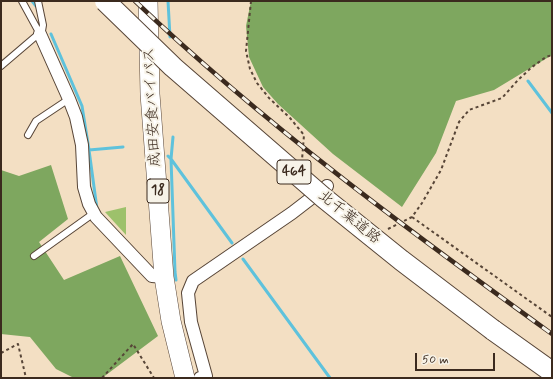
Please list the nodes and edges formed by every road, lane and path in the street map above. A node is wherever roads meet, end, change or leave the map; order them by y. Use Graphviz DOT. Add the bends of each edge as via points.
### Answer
graph roads {
  1 [pos="22,1"];
  2 [pos="38,1"];
  3 [pos="105,1"];
  4 [pos="148,1"];
  5 [pos="251,1"];
  6 [pos="40,34"];
  7 [pos="552,56"];
  8 [pos="1,66"];
  9 [pos="69,99"];
  10 [pos="28,135"];
  11 [pos="302,161"];
  12 [pos="327,186"];
  13 [pos="94,213"];
  14 [pos="34,256"];
  15 [pos="164,277"];
  16 [pos="552,318"];
  17 [pos="494,330"];
  18 [pos="1,352"];
  19 [pos="552,365"];
  20 [pos="552,372"];
  21 [pos="26,378"];
  22 [pos="102,378"];
  23 [pos="154,378"];
  24 [pos="186,378"];
  25 [pos="200,378"];
  1 -- 6 [label="lane"];
  2 -- 6 [label="lane" via="43,25"];
  3 -- 17 [label="highway, 北千葉道路 / 464, bridge" via="173,67 318,193"];
  4 -- 15 [label="main road, 成田安食バイパス / 18" via="150,94"];
  5 -- 11 [label="path" via="246,51 250,69 269,98 304,136"];
  6 -- 8 [label="lane"];
  6 -- 9 [label="street"];
  7 -- 16 [label="path" via="546,57 532,67 502,98 469,110 459,122 442,170 412,217"];
  9 -- 10 [label="lane" via="36,121"];
  9 -- 13 [label="street" via="82,144 84,187"];
  12 -- 25 [label="street" via="193,281 188,293 190,322 206,376"];
  13 -- 14 [label="lane"];
  13 -- 15 [label="street" via="152,276"];
  15 -- 24 [label="main road, 成田安食バイパス / 18" via="171,321"];
  17 -- 19 [label="highway"];
  17 -- 20 [label="highway, 北千葉道路 / 464"];
  18 -- 21 [label="path" via="18,344"];
  22 -- 23 [label="path" via="133,344"];
}
